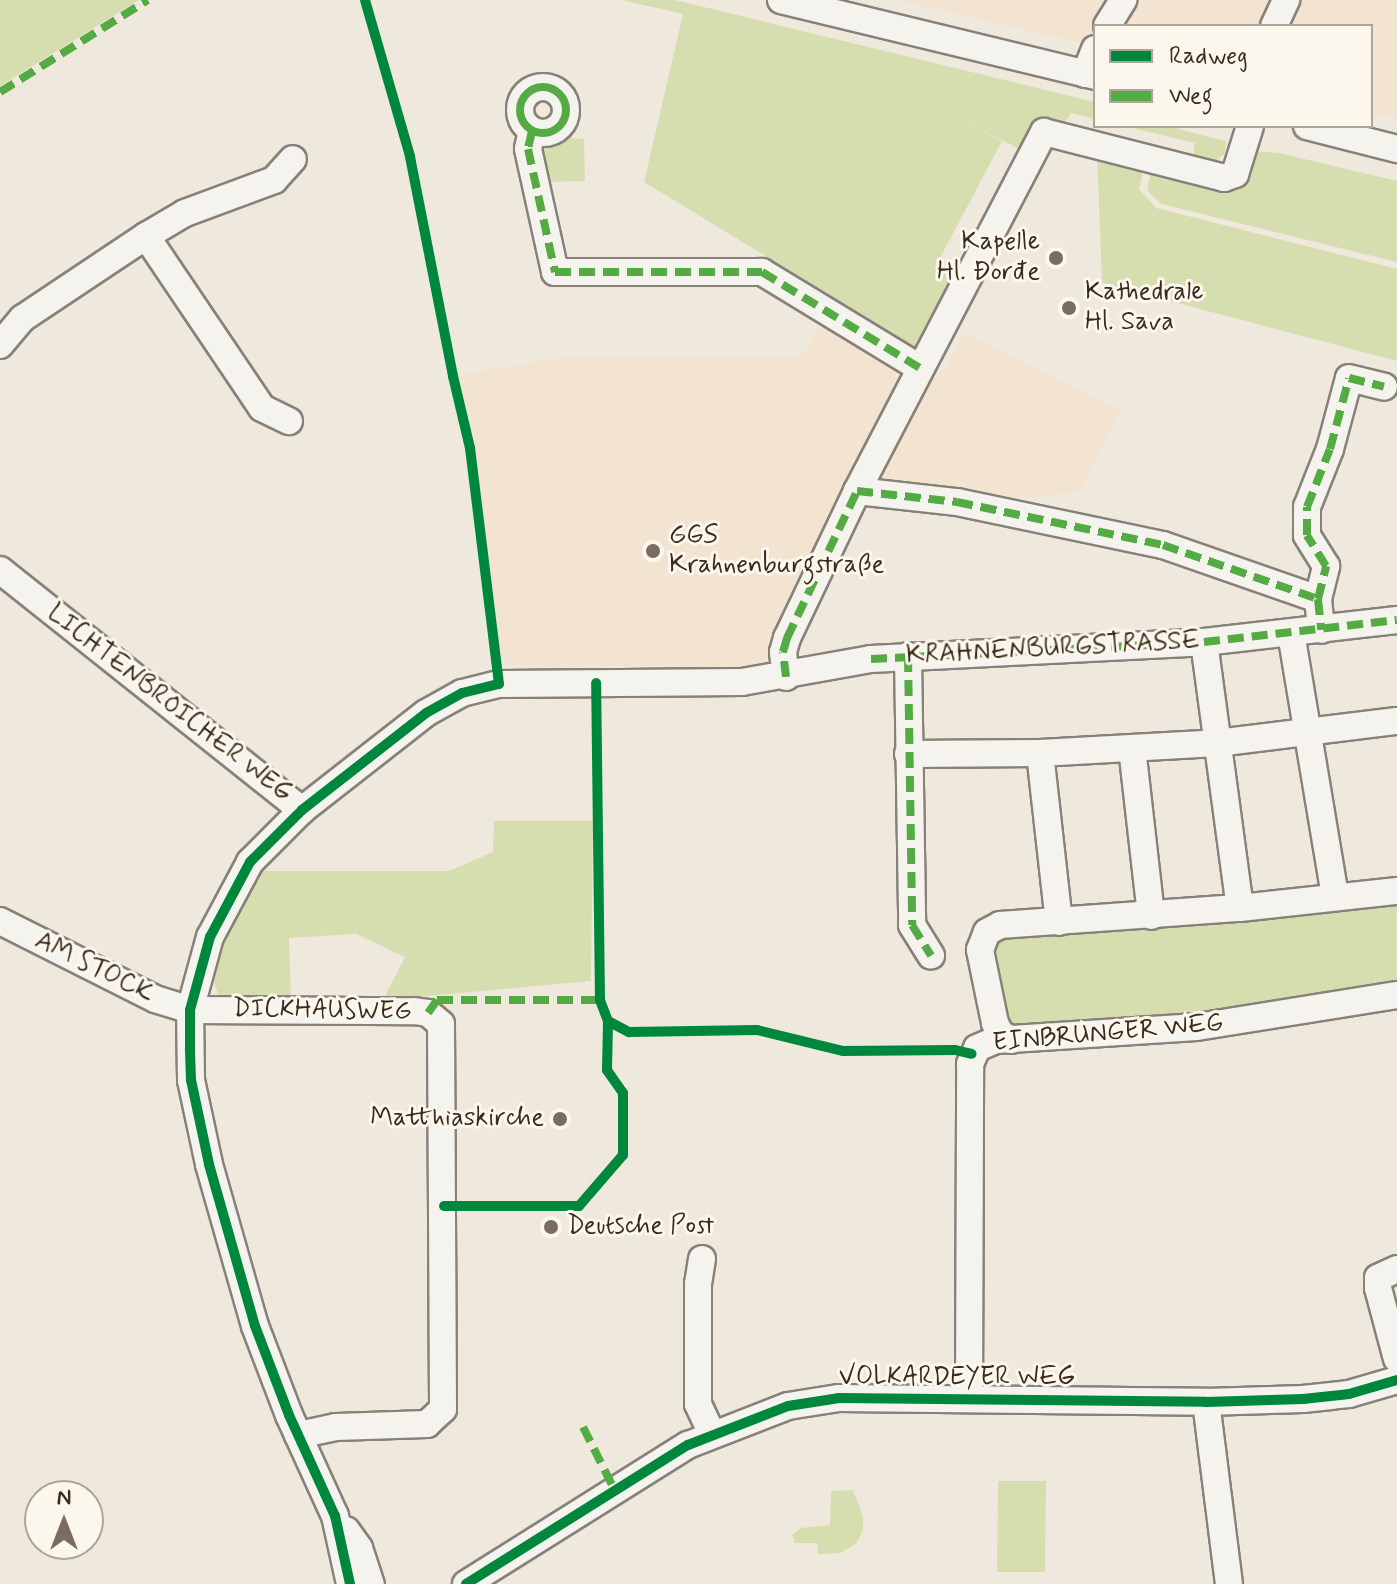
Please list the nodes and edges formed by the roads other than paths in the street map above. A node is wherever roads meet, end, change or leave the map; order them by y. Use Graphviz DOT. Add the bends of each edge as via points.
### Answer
graph roads {
  1 [pos="781,0"];
  2 [pos="1123,0"];
  3 [pos="1286,0"];
  4 [pos="1108,24"];
  5 [pos="1275,24"];
  6 [pos="1090,75"];
  7 [pos="1249,128"];
  8 [pos="1315,128"];
  9 [pos="532,131"];
  10 [pos="1397,149"];
  11 [pos="293,159"];
  12 [pos="146,236"];
  13 [pos="0,345"];
  14 [pos="920,368"];
  15 [pos="1384,387"];
  16 [pos="289,421"];
  17 [pos="857,491"];
  18 [pos="0,570"];
  19 [pos="1318,599"];
  20 [pos="1397,620"];
  21 [pos="1321,630"];
  22 [pos="1291,633"];
  23 [pos="1204,642"];
  24 [pos="908,656"];
  25 [pos="786,677"];
  26 [pos="1397,723"];
  27 [pos="1307,732"];
  28 [pos="1217,743"];
  29 [pos="1132,748"];
  30 [pos="1040,753"];
  31 [pos="908,754"];
  32 [pos="302,810"];
  33 [pos="1397,891"];
  34 [pos="1335,897"];
  35 [pos="1240,908"];
  36 [pos="1151,916"];
  37 [pos="0,921"];
  38 [pos="1059,922"];
  39 [pos="931,955"];
  40 [pos="1397,995"];
  41 [pos="190,1010"];
  42 [pos="1011,1040"];
  43 [pos="702,1259"];
  44 [pos="1397,1269"];
  45 [pos="1397,1359"];
  46 [pos="1397,1380"];
  47 [pos="969,1398"];
  48 [pos="1206,1402"];
  49 [pos="712,1434"];
  50 [pos="298,1435"];
  51 [pos="335,1516"];
  52 [pos="350,1584"];
  53 [pos="371,1584"];
  54 [pos="466,1584"];
  55 [pos="1229,1584"];
  1 -- 6 [label="street"];
  2 -- 4 [label="street"];
  3 -- 5 [label="street"];
  7 -- 14 [label="street" via="1235,174 1224,178 1044,132"];
  8 -- 10 [label="street"];
  9 -- 14 [label="street" via="528,149 555,272 762,272"];
  11 -- 12 [label="street" via="274,180 185,213"];
  12 -- 13 [label="street" via="23,318"];
  12 -- 16 [label="street" via="262,408"];
  14 -- 17 [label="street"];
  15 -- 19 [label="street" via="1349,378 1307,507 1307,535 1326,566"];
  17 -- 19 [label="street" via="957,502 1147,542"];
  17 -- 25 [label="street" via="787,638"];
  18 -- 32 [label="street, LICHTENBROICHER WEG"];
  19 -- 21 [label="street"];
  20 -- 21 [label="street, KRAHNENBURGSTRASSE"];
  21 -- 22 [label="street, KRAHNENBURGSTRASSE"];
  22 -- 23 [label="street, KRAHNENBURGSTRASSE"];
  22 -- 27 [label="street"];
  23 -- 24 [label="street, KRAHNENBURGSTRASSE"];
  23 -- 28 [label="street"];
  24 -- 25 [label="street, KRAHNENBURGSTRASSE"];
  24 -- 31 [label="street"];
  25 -- 32 [label="street, KRAHNENBURGSTRASSE" via="499,684 474,690 426,713"];
  26 -- 27 [label="street"];
  27 -- 28 [label="street"];
  27 -- 34 [label="street"];
  28 -- 29 [label="street"];
  28 -- 35 [label="street"];
  29 -- 30 [label="street"];
  29 -- 36 [label="street"];
  30 -- 31 [label="street"];
  30 -- 38 [label="street"];
  31 -- 39 [label="street" via="912,925"];
  32 -- 41 [label="street, LICHTENBROICHER WEG" via="250,862 229,899 210,937"];
  33 -- 34 [label="street"];
  34 -- 35 [label="street"];
  35 -- 36 [label="street"];
  36 -- 38 [label="street"];
  37 -- 41 [label="street, AM STOCK" via="155,999"];
  38 -- 42 [label="street" via="1000,925 983,938 980,950 995,1023"];
  40 -- 42 [label="street, EINBRUNGER WEG" via="1184,1029"];
  41 -- 50 [label="street, LICHTENBROICHER WEG" via="191,1080 209,1164 255,1326"];
  41 -- 50 [label="street, DICKHAUSWEG" via="414,1011 436,1018 443,1032 443,1409 427,1424 336,1427"];
  42 -- 47 [label="street, EINBRUNGER WEG" via="987,1041 970,1064"];
  43 -- 49 [label="street" via="698,1404"];
  44 -- 45 [label="street" via="1378,1278"];
  46 -- 48 [label="street, VOLKARDEYER WEG" via="1349,1394"];
  47 -- 48 [label="street, VOLKARDEYER WEG"];
  47 -- 49 [label="street, VOLKARDEYER WEG" via="839,1398 788,1406"];
  48 -- 55 [label="street"];
  49 -- 54 [label="street, VOLKARDEYER WEG"];
  50 -- 51 [label="street, LICHTENBROICHER WEG"];
  51 -- 52 [label="street, LICHTENBROICHER WEG"];
  51 -- 53 [label="street, LICHTENBROICHER WEG" via="359,1548"];
}
